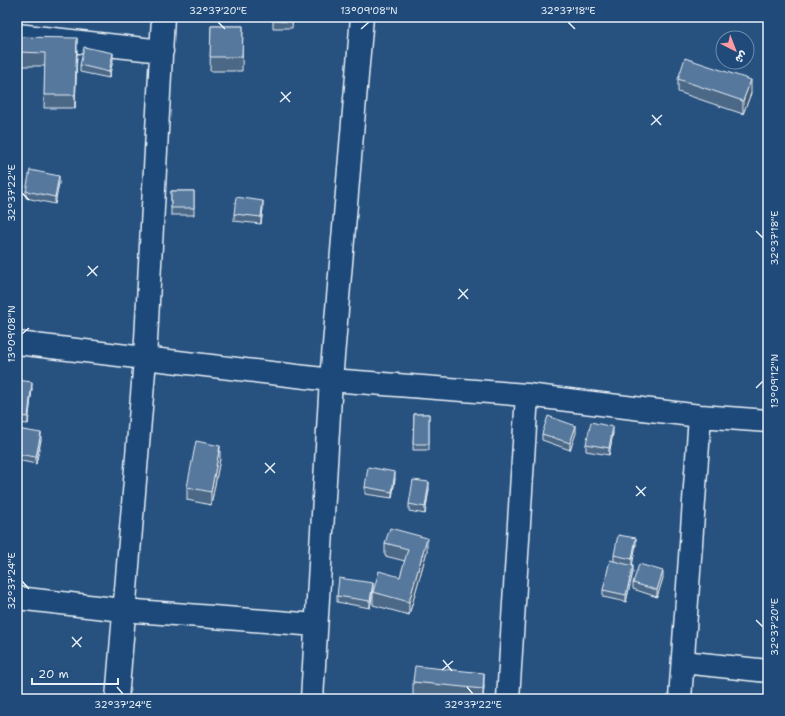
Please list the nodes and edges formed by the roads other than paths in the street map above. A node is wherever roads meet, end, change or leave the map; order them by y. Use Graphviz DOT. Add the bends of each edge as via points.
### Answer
graph roads {
  1 [pos="163,17"];
  2 [pos="362,17"];
  3 [pos="17,35"];
  4 [pos="162,52"];
  5 [pos="17,343"];
  6 [pos="145,359"];
  7 [pos="331,380"];
  8 [pos="527,395"];
  9 [pos="700,416"];
  10 [pos="768,422"];
  11 [pos="17,598"];
  12 [pos="124,610"];
  13 [pos="316,625"];
  14 [pos="683,662"];
  15 [pos="768,671"];
  16 [pos="116,699"];
  17 [pos="312,699"];
  18 [pos="508,699"];
  19 [pos="680,699"];
  1 -- 4 [label="street"];
  2 -- 7 [label="street"];
  3 -- 4 [label="street"];
  4 -- 6 [label="street"];
  5 -- 6 [label="street"];
  6 -- 7 [label="street"];
  6 -- 12 [label="street"];
  7 -- 8 [label="street"];
  7 -- 13 [label="street"];
  8 -- 9 [label="street"];
  8 -- 18 [label="street"];
  9 -- 10 [label="street"];
  9 -- 14 [label="street"];
  11 -- 12 [label="street"];
  12 -- 13 [label="street"];
  12 -- 16 [label="street"];
  13 -- 17 [label="street"];
  14 -- 15 [label="street"];
  14 -- 19 [label="street"];
}
